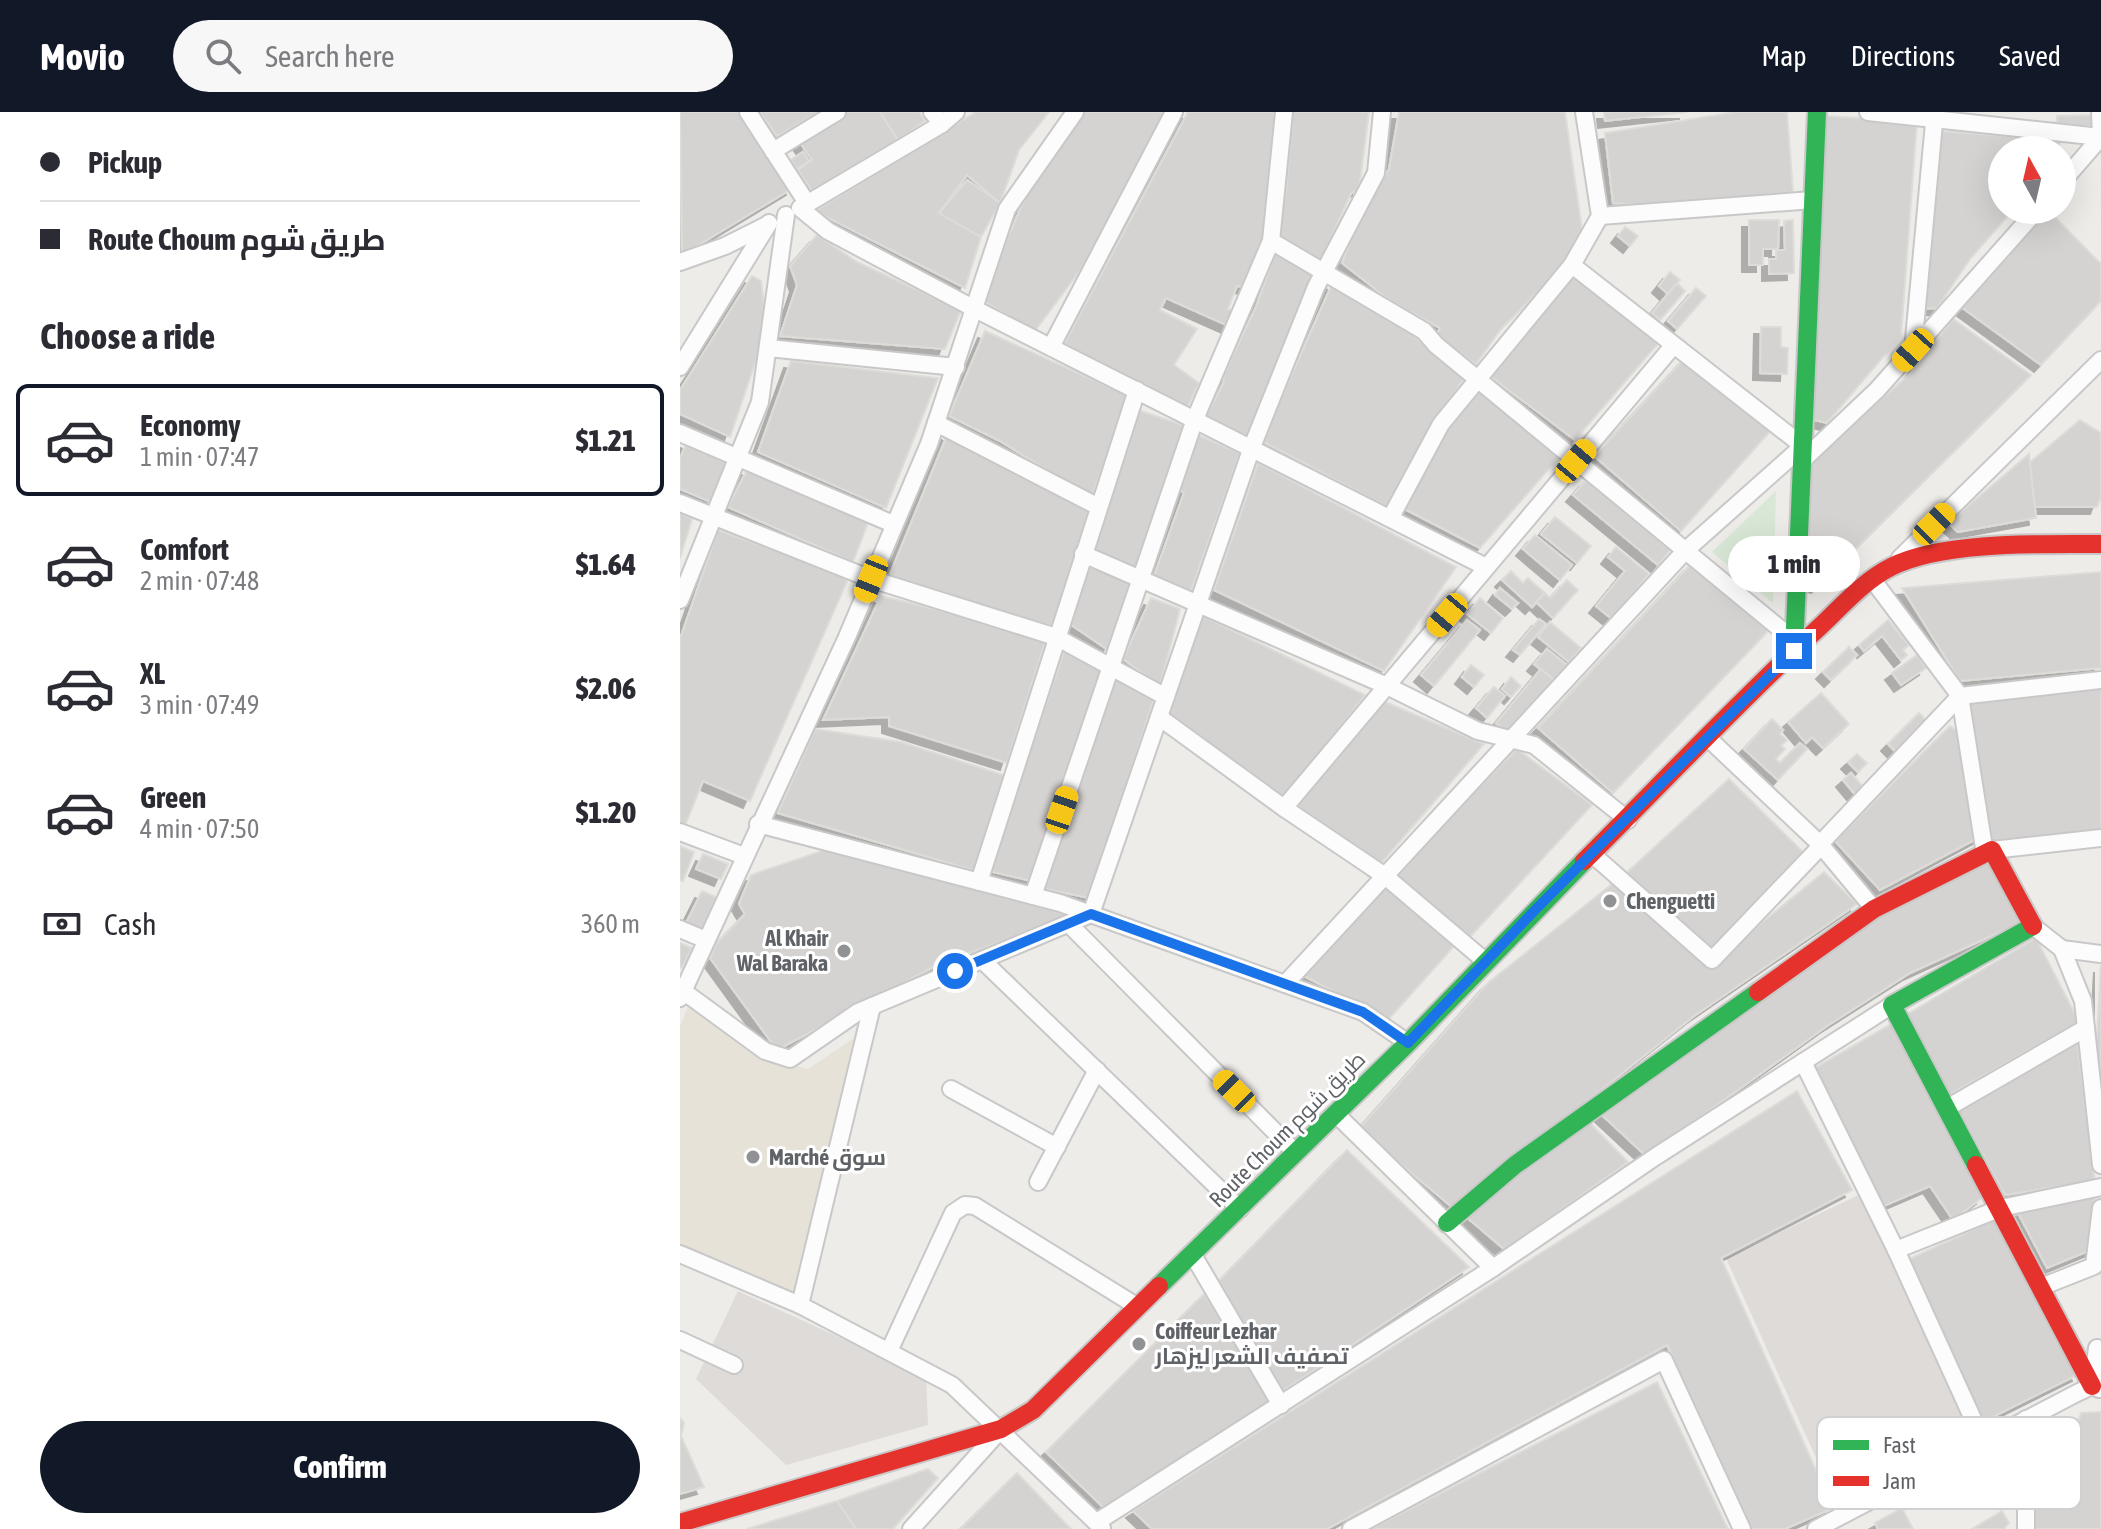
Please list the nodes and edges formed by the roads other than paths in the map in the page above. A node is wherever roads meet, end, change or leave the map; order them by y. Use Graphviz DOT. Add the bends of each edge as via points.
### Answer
graph roads {
  1 [pos="748,112"];
  2 [pos="837,112"];
  3 [pos="956,112"];
  4 [pos="1075,112"];
  5 [pos="1174,112"];
  6 [pos="1284,112"];
  7 [pos="1382,112"];
  8 [pos="1584,112"];
  9 [pos="1817,112"];
  10 [pos="1868,112"];
  11 [pos="2100,112"];
  12 [pos="1934,115"];
  13 [pos="937,118"];
  14 [pos="2101,137"];
  15 [pos="773,151"];
  16 [pos="2076,166"];
  17 [pos="1813,200"];
  18 [pos="798,209"];
  19 [pos="1600,216"];
  20 [pos="769,223"];
  21 [pos="2025,224"];
  22 [pos="1271,241"];
  23 [pos="680,262"];
  24 [pos="1572,265"];
  25 [pos="1325,271"];
  26 [pos="973,308"];
  27 [pos="1673,346"];
  28 [pos="1051,347"];
  29 [pos="768,348"];
  30 [pos="1913,350"];
  31 [pos="2101,360"];
  32 [pos="680,367"];
  33 [pos="956,367"];
  34 [pos="1478,380"];
  35 [pos="1137,390"];
  36 [pos="1195,419"];
  37 [pos="936,423"];
  38 [pos="680,433"];
  39 [pos="1252,447"];
  40 [pos="1803,453"];
  41 [pos="737,457"];
  42 [pos="1576,461"];
  43 [pos="680,503"];
  44 [pos="1099,507"];
  45 [pos="1391,517"];
  46 [pos="711,518"];
  47 [pos="893,524"];
  48 [pos="2099,540"];
  49 [pos="1686,550"];
  50 [pos="1083,554"];
  51 [pos="1892,566"];
  52 [pos="1486,567"];
  53 [pos="871,579"];
  54 [pos="1141,579"];
  55 [pos="1872,579"];
  56 [pos="680,600"];
  57 [pos="1198,603"];
  58 [pos="1056,637"];
  59 [pos="1795,646"];
  60 [pos="1111,667"];
  61 [pos="2101,680"];
  62 [pos="1387,686"];
  63 [pos="1960,696"];
  64 [pos="1166,697"];
  65 [pos="1159,717"];
  66 [pos="1708,738"];
  67 [pos="1509,740"];
  68 [pos="1284,808"];
  69 [pos="1628,820"];
  70 [pos="758,824"];
  71 [pos="680,832"];
  72 [pos="2101,838"];
  73 [pos="1820,845"];
  74 [pos="1989,852"];
  75 [pos="1592,854"];
  76 [pos="744,856"];
  77 [pos="1385,876"];
  78 [pos="979,882"];
  79 [pos="1033,896"];
  80 [pos="1874,909"];
  81 [pos="1091,914"];
  82 [pos="1069,924"];
  83 [pos="2034,927"];
  84 [pos="680,929"];
  85 [pos="706,940"];
  86 [pos="2062,949"];
  87 [pos="2101,954"];
  88 [pos="982,960"];
  89 [pos="1485,961"];
  90 [pos="1285,984"];
  91 [pos="682,994"];
  92 [pos="1892,1005"];
  93 [pos="872,1006"];
  94 [pos="2086,1028"];
  95 [pos="1408,1043"];
  96 [pos="1803,1062"];
  97 [pos="1097,1070"];
  98 [pos="2097,1081"];
  99 [pos="951,1089"];
  100 [pos="1947,1108"];
  101 [pos="1336,1114"];
  102 [pos="1057,1147"];
  103 [pos="1296,1153"];
  104 [pos="2101,1165"];
  105 [pos="1038,1182"];
  106 [pos="2101,1187"];
  107 [pos="2001,1208"];
  108 [pos="2101,1208"];
  109 [pos="1240,1209"];
  110 [pos="1447,1223"];
  111 [pos="1896,1250"];
  112 [pos="680,1254"];
  113 [pos="1193,1255"];
  114 [pos="1493,1268"];
  115 [pos="2041,1287"];
  116 [pos="800,1305"];
  117 [pos="1138,1307"];
  118 [pos="680,1340"];
  119 [pos="2070,1345"];
  120 [pos="2099,1348"];
  121 [pos="890,1349"];
  122 [pos="734,1365"];
  123 [pos="2096,1388"];
  124 [pos="1281,1405"];
  125 [pos="1972,1417"];
  126 [pos="2031,1417"];
  127 [pos="1001,1429"];
  128 [pos="1854,1509"];
  129 [pos="2025,1509"];
  130 [pos="680,1523"];
  131 [pos="1100,1526"];
  132 [pos="911,1529"];
  133 [pos="1351,1529"];
  134 [pos="1742,1529"];
  135 [pos="1816,1529"];
  136 [pos="2025,1529"];
  1 -- 15 [label="street"];
  2 -- 15 [label="street"];
  3 -- 13 [label="street"];
  4 -- 26 [label="street" via="1007,209"];
  5 -- 28 [label="street"];
  6 -- 22 [label="street"];
  7 -- 25 [label="street" via="1376,173"];
  8 -- 19 [label="street"];
  9 -- 17 [label="main road"];
  10 -- 12 [label="street"];
  11 -- 14 [label="street"];
  12 -- 16 [label="street" via="2101,137"];
  12 -- 30 [label="street"];
  13 -- 18 [label="street"];
  15 -- 18 [label="street"];
  17 -- 19 [label="street"];
  17 -- 40 [label="main road"];
  18 -- 20 [label="street"];
  18 -- 26 [label="street" via="828,231"];
  18 -- 29 [label="street"];
  19 -- 24 [label="street"];
  20 -- 23 [label="street"];
  20 -- 32 [label="street"];
  21 -- 30 [label="street"];
  22 -- 25 [label="street"];
  22 -- 36 [label="street"];
  24 -- 27 [label="street"];
  24 -- 34 [label="street"];
  25 -- 34 [label="street" via="1424,331"];
  25 -- 39 [label="street"];
  26 -- 28 [label="street"];
  26 -- 33 [label="street"];
  27 -- 40 [label="street"];
  27 -- 42 [label="street"];
  28 -- 35 [label="street"];
  29 -- 33 [label="street"];
  29 -- 41 [label="street" via="760,402"];
  30 -- 40 [label="street" via="1877,390"];
  31 -- 51 [label="street"];
  33 -- 37 [label="street"];
  34 -- 42 [label="street"];
  34 -- 45 [label="street" via="1441,424"];
  35 -- 36 [label="street"];
  35 -- 44 [label="street"];
  36 -- 39 [label="street"];
  36 -- 54 [label="street"];
  37 -- 44 [label="street"];
  37 -- 47 [label="street"];
  38 -- 41 [label="street"];
  39 -- 45 [label="street"];
  39 -- 57 [label="street"];
  40 -- 49 [label="street"];
  40 -- 59 [label="main road"];
  41 -- 46 [label="street"];
  41 -- 47 [label="street"];
  42 -- 49 [label="street"];
  42 -- 52 [label="street"];
  43 -- 46 [label="street"];
  44 -- 50 [label="street"];
  45 -- 52 [label="street"];
  46 -- 53 [label="street"];
  46 -- 56 [label="street"];
  47 -- 53 [label="street"];
  48 -- 51 [label="main road, Route Choum طريق شوم" via="1984,547"];
  49 -- 59 [label="street"];
  49 -- 67 [label="street"];
  50 -- 54 [label="street"];
  50 -- 58 [label="street"];
  51 -- 55 [label="main road, Route Choum طريق شوم"];
  52 -- 62 [label="street"];
  53 -- 58 [label="street"];
  53 -- 70 [label="street"];
  54 -- 57 [label="street"];
  54 -- 60 [label="street"];
  55 -- 59 [label="main road, Route Choum طريق شوم"];
  55 -- 63 [label="street"];
  57 -- 62 [label="street"];
  57 -- 64 [label="street"];
  58 -- 60 [label="street"];
  58 -- 78 [label="street"];
  59 -- 66 [label="main road, Route Choum طريق شوم"];
  60 -- 64 [label="street"];
  60 -- 79 [label="street"];
  61 -- 63 [label="street"];
  62 -- 67 [label="street" via="1478,731"];
  62 -- 68 [label="street"];
  63 -- 73 [label="street"];
  63 -- 74 [label="street"];
  64 -- 65 [label="street"];
  65 -- 68 [label="street"];
  65 -- 81 [label="street"];
  66 -- 69 [label="main road, Route Choum طريق شوم"];
  66 -- 73 [label="street"];
  67 -- 69 [label="street" via="1534,745"];
  67 -- 77 [label="street"];
  68 -- 77 [label="street"];
  69 -- 75 [label="main road, Route Choum طريق شوم"];
  70 -- 76 [label="street"];
  70 -- 78 [label="street"];
  71 -- 76 [label="street"];
  72 -- 74 [label="street"];
  73 -- 75 [label="street" via="1712,960"];
  73 -- 80 [label="street"];
  74 -- 80 [label="main road"];
  74 -- 83 [label="main road"];
  75 -- 89 [label="main road, Route Choum طريق شوم"];
  76 -- 85 [label="street"];
  77 -- 89 [label="street"];
  77 -- 90 [label="street"];
  78 -- 79 [label="street"];
  79 -- 81 [label="street"];
  80 -- 110 [label="main road" via="1515,1165"];
  81 -- 82 [label="street"];
  81 -- 90 [label="street"];
  82 -- 88 [label="street"];
  82 -- 103 [label="street"];
  83 -- 86 [label="street"];
  83 -- 92 [label="main road"];
  84 -- 85 [label="street"];
  85 -- 91 [label="street"];
  86 -- 87 [label="street"];
  86 -- 94 [label="street" via="2083,1001"];
  88 -- 93 [label="street"];
  88 -- 97 [label="street"];
  89 -- 95 [label="main road, Route Choum طريق شوم"];
  90 -- 95 [label="street" via="1363,1012"];
  91 -- 93 [label="street" via="765,1051 790,1059"];
  92 -- 96 [label="street"];
  92 -- 100 [label="main road"];
  93 -- 116 [label="street"];
  94 -- 98 [label="street"];
  94 -- 100 [label="street"];
  95 -- 101 [label="main road, Route Choum طريق شوم"];
  96 -- 111 [label="street"];
  96 -- 114 [label="street"];
  97 -- 102 [label="street"];
  97 -- 109 [label="street"];
  98 -- 104 [label="street"];
  99 -- 102 [label="street"];
  100 -- 107 [label="main road"];
  101 -- 103 [label="main road, Route Choum طريق شوم"];
  101 -- 110 [label="street"];
  102 -- 105 [label="street"];
  103 -- 109 [label="main road, Route Choum طريق شوم"];
  106 -- 107 [label="street"];
  107 -- 111 [label="street"];
  107 -- 115 [label="main road"];
  108 -- 115 [label="street" via="2094,1266"];
  109 -- 113 [label="main road, Route Choum طريق شوم"];
  110 -- 114 [label="street"];
  111 -- 125 [label="street"];
  112 -- 116 [label="street"];
  113 -- 117 [label="main road, Route Choum طريق شوم"];
  113 -- 124 [label="street"];
  114 -- 124 [label="street"];
  115 -- 119 [label="main road"];
  116 -- 121 [label="street"];
  117 -- 121 [label="street" via="975,1206 965,1205 953,1213"];
  117 -- 127 [label="main road, Route Choum طريق شوم" via="1060,1387"];
  118 -- 122 [label="street"];
  119 -- 120 [label="street"];
  119 -- 123 [label="main road"];
  120 -- 123 [label="street"];
  121 -- 127 [label="street" via="952,1385"];
  123 -- 126 [label="street"];
  124 -- 131 [label="street"];
  127 -- 130 [label="main road, Route Choum طريق شوم"];
  127 -- 131 [label="street"];
  127 -- 132 [label="street"];
  128 -- 135 [label="street"];
  129 -- 136 [label="street"];
  133 -- 134 [label="street" via="1664,1360"];
}
